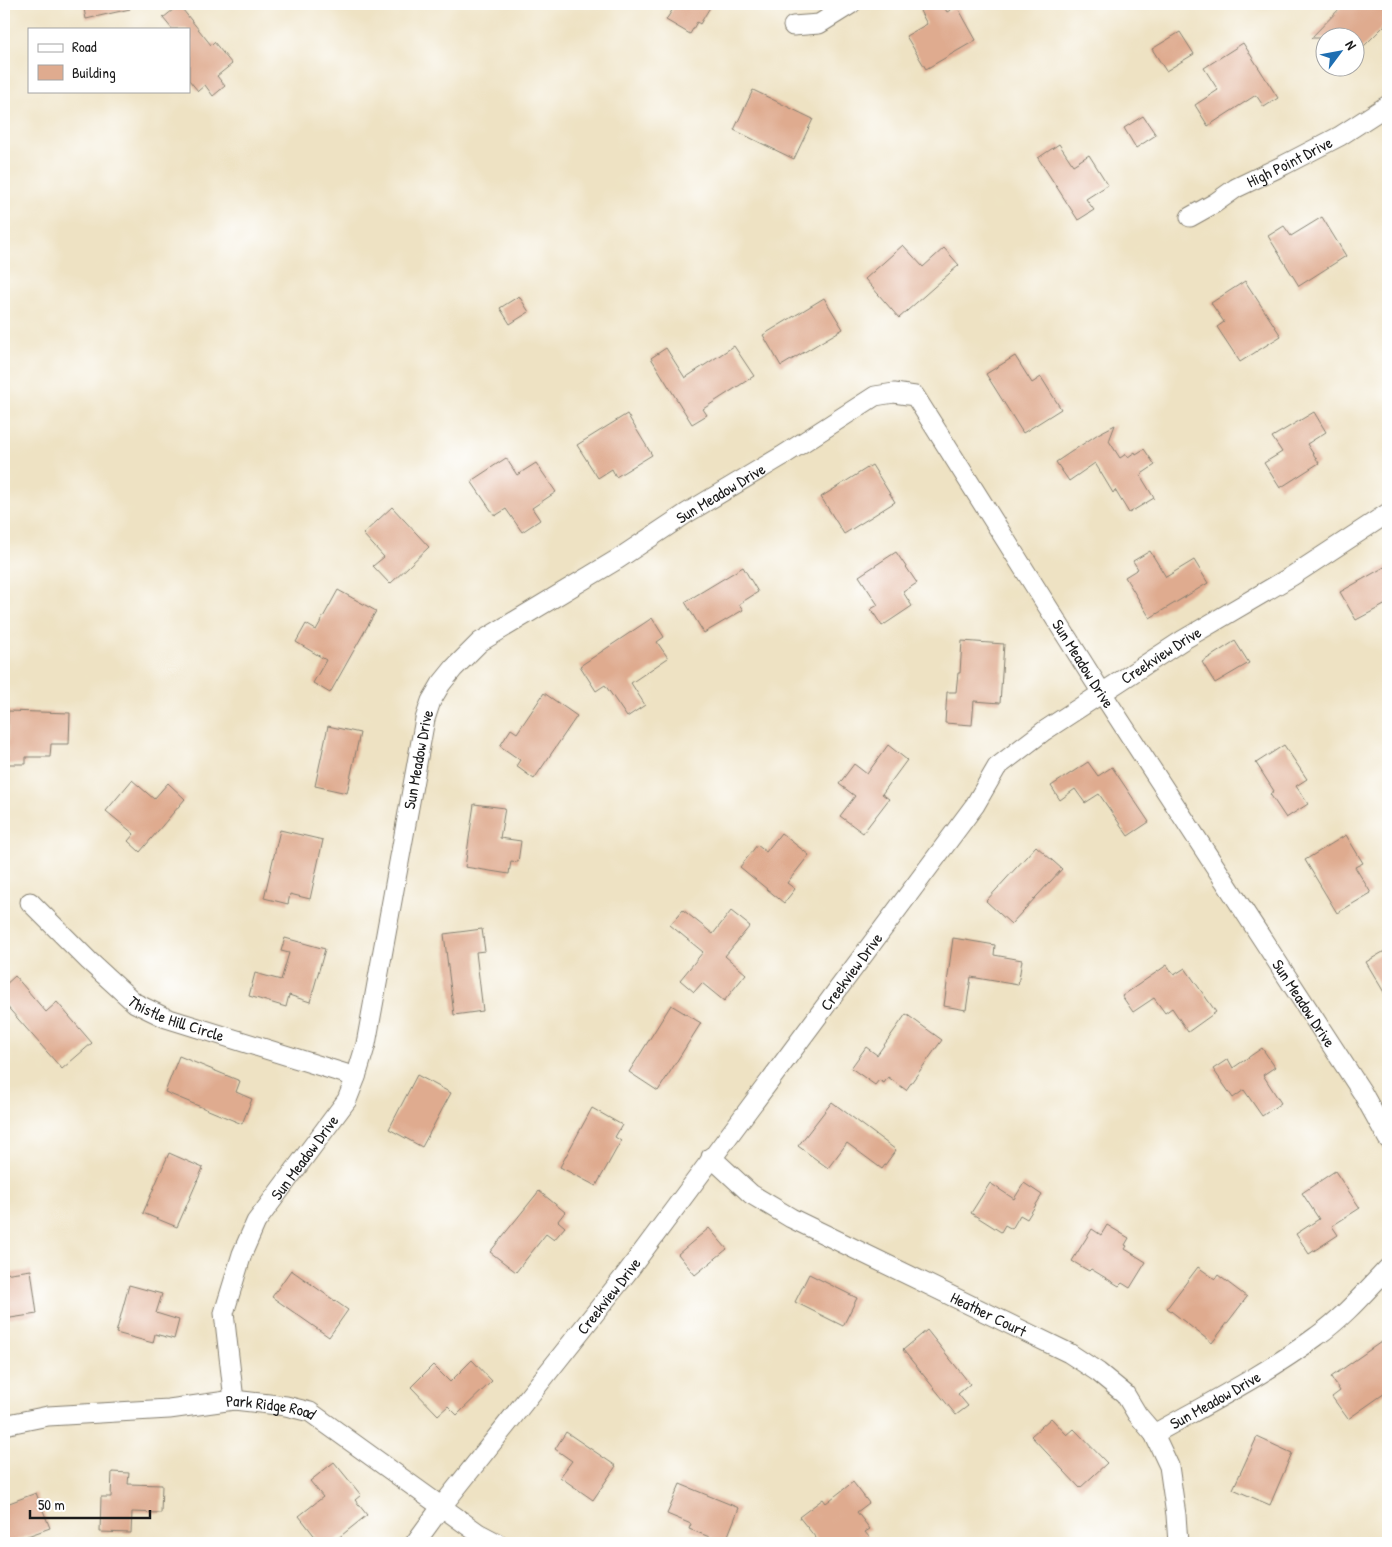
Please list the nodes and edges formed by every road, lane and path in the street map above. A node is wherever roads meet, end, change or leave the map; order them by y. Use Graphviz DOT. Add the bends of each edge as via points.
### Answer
graph roads {
  1 [pos="851,4"];
  2 [pos="793,26"];
  3 [pos="1388,105"];
  4 [pos="1190,217"];
  5 [pos="1388,513"];
  6 [pos="1102,693"];
  7 [pos="30,902"];
  8 [pos="356,1077"];
  9 [pos="1388,1139"];
  10 [pos="711,1158"];
  11 [pos="1388,1268"];
  12 [pos="234,1400"];
  13 [pos="4,1425"];
  14 [pos="1154,1434"];
  15 [pos="442,1506"];
  16 [pos="414,1543"];
  17 [pos="497,1543"];
  18 [pos="1178,1543"];
  1 -- 2 [label="street" via="819,24"];
  3 -- 4 [label="street, High Point Drive" via="1340,136 1236,188"];
  5 -- 6 [label="street, Creekview Drive"];
  6 -- 8 [label="street, Sun Meadow Drive" via="915,396 894,393 875,396 480,642 454,668 431,701 425,719 366,1044"];
  6 -- 9 [label="street, Sun Meadow Drive" via="1362,1092"];
  6 -- 10 [label="street, Creekview Drive" via="996,767 975,805"];
  7 -- 8 [label="street, Thistle Hill Circle" via="135,1003 166,1018"];
  8 -- 12 [label="street, Sun Meadow Drive" via="346,1100 256,1222 242,1254 224,1313"];
  10 -- 14 [label="street, Heather Court" via="751,1194 791,1218 1069,1353 1125,1394"];
  10 -- 15 [label="street, Creekview Drive" via="626,1274"];
  11 -- 14 [label="street, Sun Meadow Drive" via="1318,1336"];
  12 -- 13 [label="street, Park Ridge Road" via="169,1409 48,1416"];
  12 -- 15 [label="street, Park Ridge Road" via="310,1412"];
  14 -- 18 [label="street, Heather Court" via="1169,1466"];
  15 -- 16 [label="street, Creekview Drive"];
  15 -- 17 [label="street, Park Ridge Road"];
}
